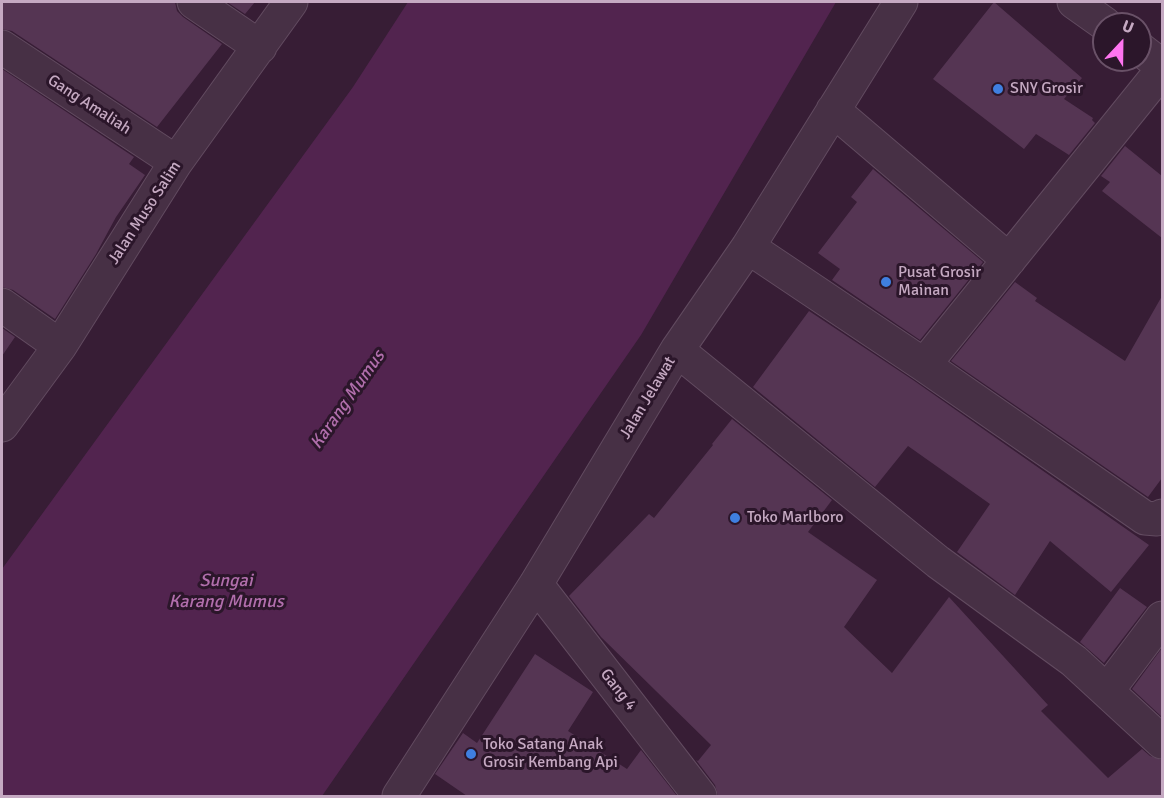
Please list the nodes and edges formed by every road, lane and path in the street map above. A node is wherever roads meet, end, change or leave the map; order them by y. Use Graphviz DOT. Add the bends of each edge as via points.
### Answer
graph roads {
  1 [pos="194,2"];
  2 [pos="291,2"];
  3 [pos="901,2"];
  4 [pos="1074,2"];
  5 [pos="1092,15"];
  6 [pos="2,47"];
  7 [pos="260,47"];
  8 [pos="1162,68"];
  9 [pos="833,110"];
  10 [pos="176,162"];
  11 [pos="748,247"];
  12 [pos="1009,260"];
  13 [pos="2,305"];
  14 [pos="60,346"];
  15 [pos="678,350"];
  16 [pos="924,365"];
  17 [pos="2,425"];
  18 [pos="1162,516"];
  19 [pos="536,584"];
  20 [pos="1162,618"];
  21 [pos="1107,691"];
  22 [pos="1162,742"];
  23 [pos="399,796"];
  24 [pos="700,796"];
  1 -- 7 [label="street"];
  2 -- 7 [label="street, Jalan Muso Salim"];
  3 -- 9 [label="street, Jalan Jelawat"];
  4 -- 5 [label="street"];
  6 -- 10 [label="street, Gang Amaliah"];
  7 -- 10 [label="street, Jalan Muso Salim"];
  8 -- 12 [label="street"];
  9 -- 11 [label="street, Jalan Jelawat"];
  9 -- 12 [label="street"];
  10 -- 14 [label="street, Jalan Muso Salim"];
  11 -- 15 [label="street, Jalan Jelawat"];
  11 -- 16 [label="street"];
  12 -- 16 [label="street"];
  13 -- 14 [label="street"];
  14 -- 17 [label="street, Jalan Muso Salim"];
  15 -- 19 [label="street, Jalan Jelawat"];
  15 -- 21 [label="street" via="938,562 1074,661"];
  16 -- 18 [label="street" via="1145,518"];
  19 -- 23 [label="street, Jalan Jelawat"];
  19 -- 24 [label="street, Gang 4"];
  20 -- 21 [label="street"];
  21 -- 22 [label="street"];
}
